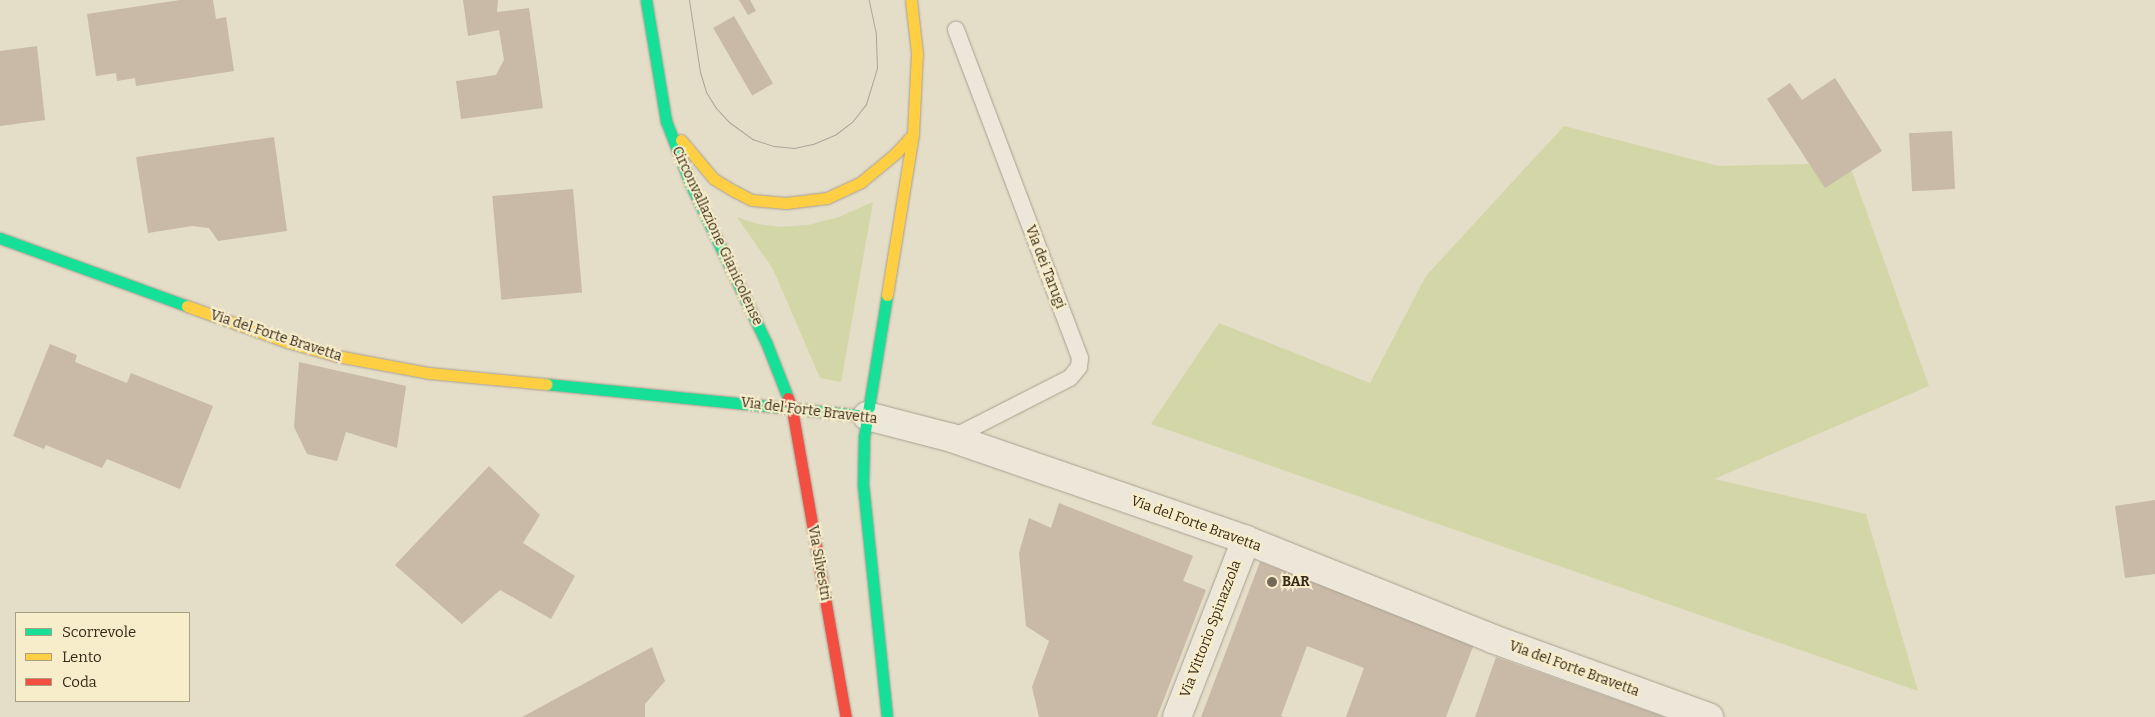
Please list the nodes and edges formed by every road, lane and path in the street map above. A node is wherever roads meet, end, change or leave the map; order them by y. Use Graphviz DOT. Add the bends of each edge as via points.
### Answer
graph roads {
  1 [pos="646,0"];
  2 [pos="911,0"];
  3 [pos="956,30"];
  4 [pos="666,121"];
  5 [pos="914,134"];
  6 [pos="0,238"];
  7 [pos="792,408"];
  8 [pos="867,416"];
  9 [pos="952,438"];
  10 [pos="1246,540"];
  11 [pos="846,717"];
  12 [pos="887,717"];
  13 [pos="1176,717"];
  14 [pos="1708,717"];
  1 -- 4 [label="main road, Circonvallazione Gianicolense"];
  2 -- 5 [label="main road" via="917,53"];
  3 -- 9 [label="lane, Via dei Tarugi" via="1080,358 1079,367 1070,378"];
  4 -- 5 [label="main road" via="714,179 752,200 773,203 812,201 849,189 871,175"];
  4 -- 7 [label="main road, Circonvallazione Gianicolense" via="690,183 766,342"];
  5 -- 8 [label="main road"];
  6 -- 7 [label="main road, Via del Forte Bravetta" via="268,336 337,356 428,373"];
  7 -- 8 [label="main road, Via del Forte Bravetta"];
  7 -- 11 [label="main road, Via Silvestri"];
  8 -- 9 [label="street, Via del Forte Bravetta"];
  8 -- 12 [label="main road" via="863,483"];
  9 -- 10 [label="street, Via del Forte Bravetta"];
  10 -- 13 [label="street, Via Vittorio Spinazzola"];
  10 -- 14 [label="street, Via del Forte Bravetta" via="1493,639"];
}
